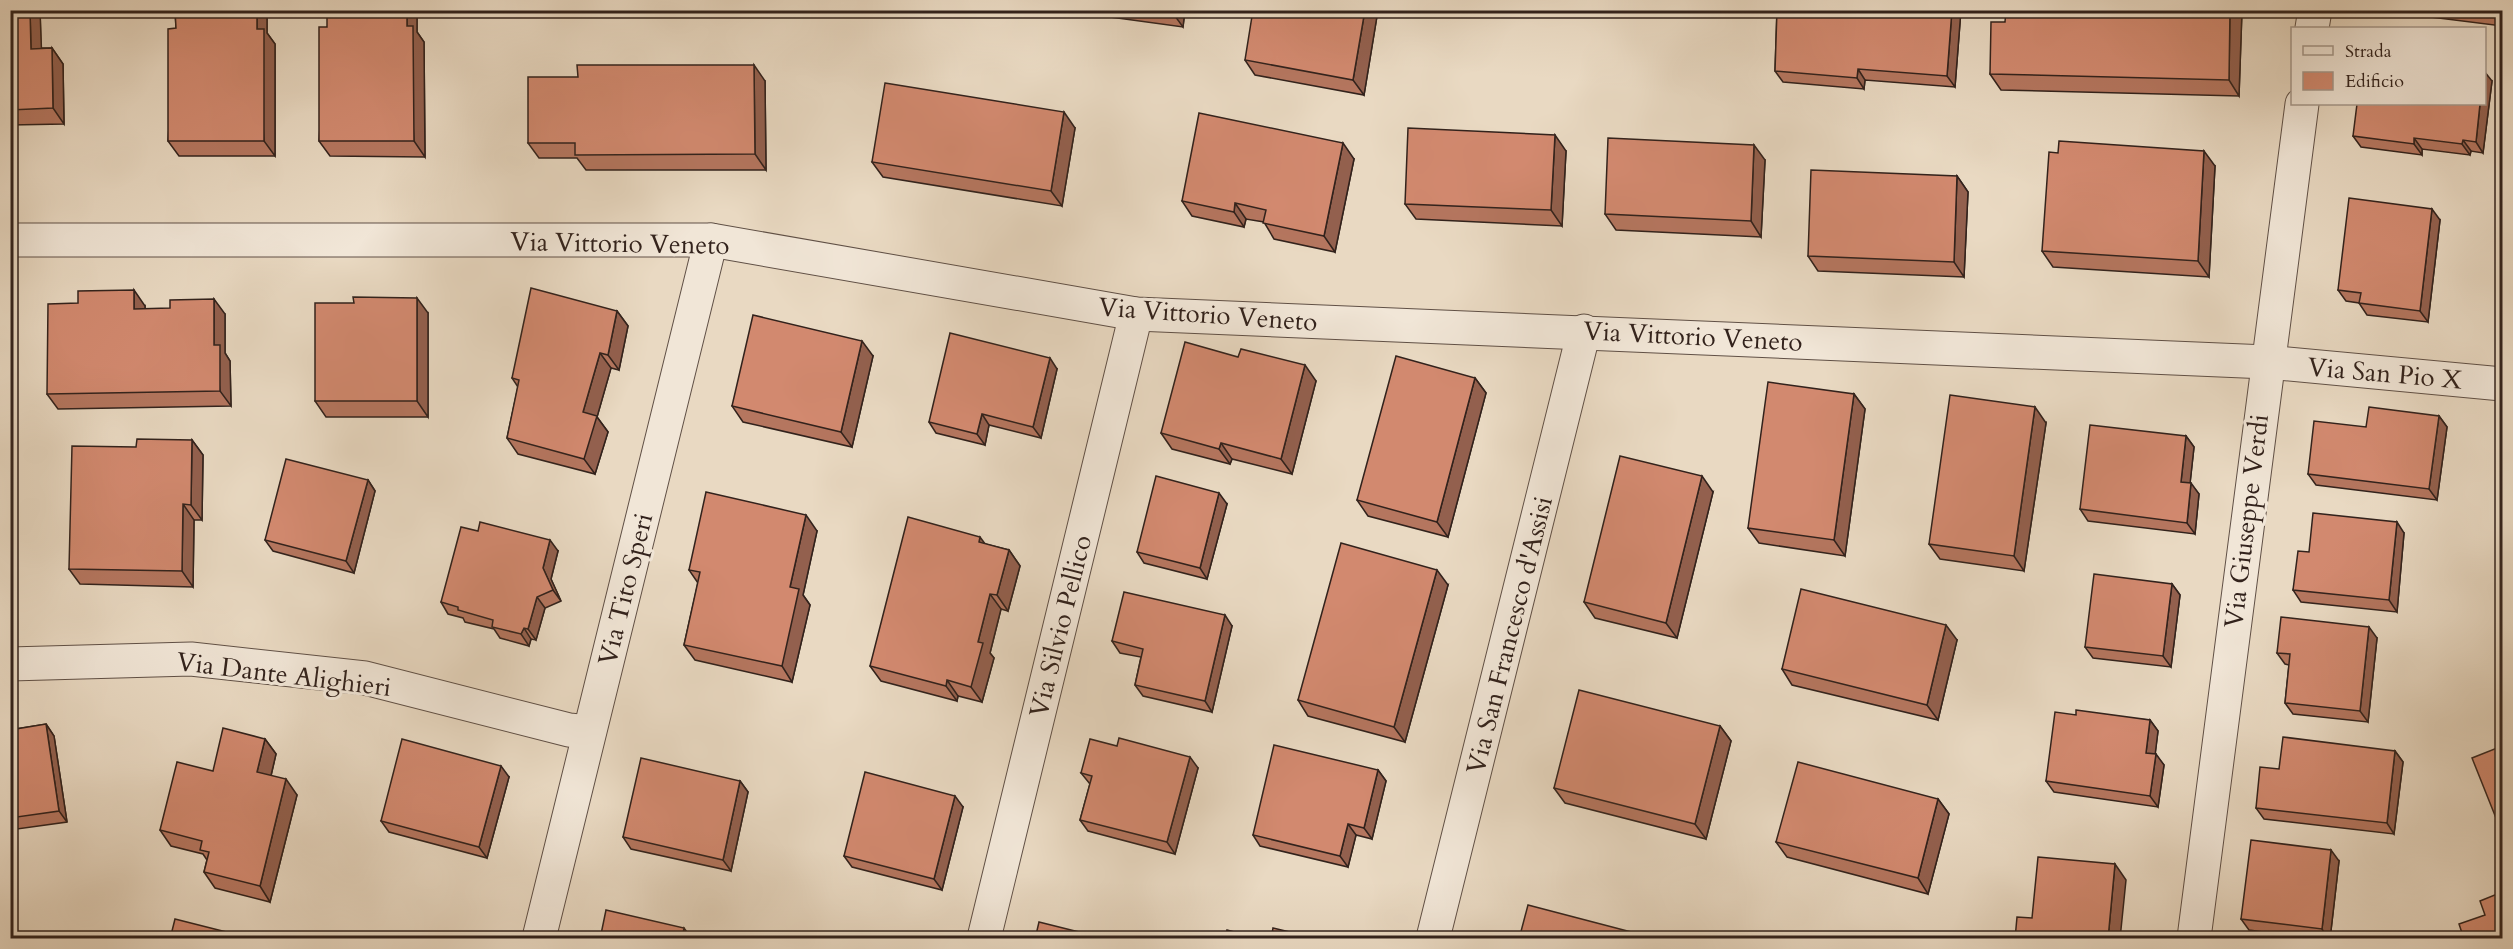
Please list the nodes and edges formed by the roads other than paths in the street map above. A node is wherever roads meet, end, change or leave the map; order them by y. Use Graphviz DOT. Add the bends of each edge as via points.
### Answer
graph roads {
  1 [pos="2314,10"];
  2 [pos="2312,27"];
  3 [pos="2302,105"];
  4 [pos="10,240"];
  5 [pos="711,240"];
  6 [pos="1136,314"];
  7 [pos="1584,331"];
  8 [pos="2267,362"];
  9 [pos="2502,384"];
  10 [pos="10,664"];
  11 [pos="589,732"];
  12 [pos="539,939"];
  13 [pos="984,939"];
  14 [pos="1433,939"];
  15 [pos="2194,939"];
  1 -- 2 [label="street"];
  3 -- 8 [label="street, Via Giuseppe Verdi"];
  4 -- 5 [label="street, Via Vittorio Veneto"];
  5 -- 6 [label="street, Via Vittorio Veneto"];
  5 -- 11 [label="street, Via Tito Speri"];
  6 -- 7 [label="street, Via Vittorio Veneto"];
  6 -- 13 [label="street, Via Silvio Pellico"];
  7 -- 8 [label="street, Via Vittorio Veneto"];
  7 -- 14 [label="street, Via San Francesco d'Assisi"];
  8 -- 9 [label="street, Via San Pio X"];
  8 -- 15 [label="street, Via Giuseppe Verdi"];
  10 -- 11 [label="street, Via Dante Alighieri" via="191,660 365,678"];
  11 -- 12 [label="street, Via Tito Speri"];
}
